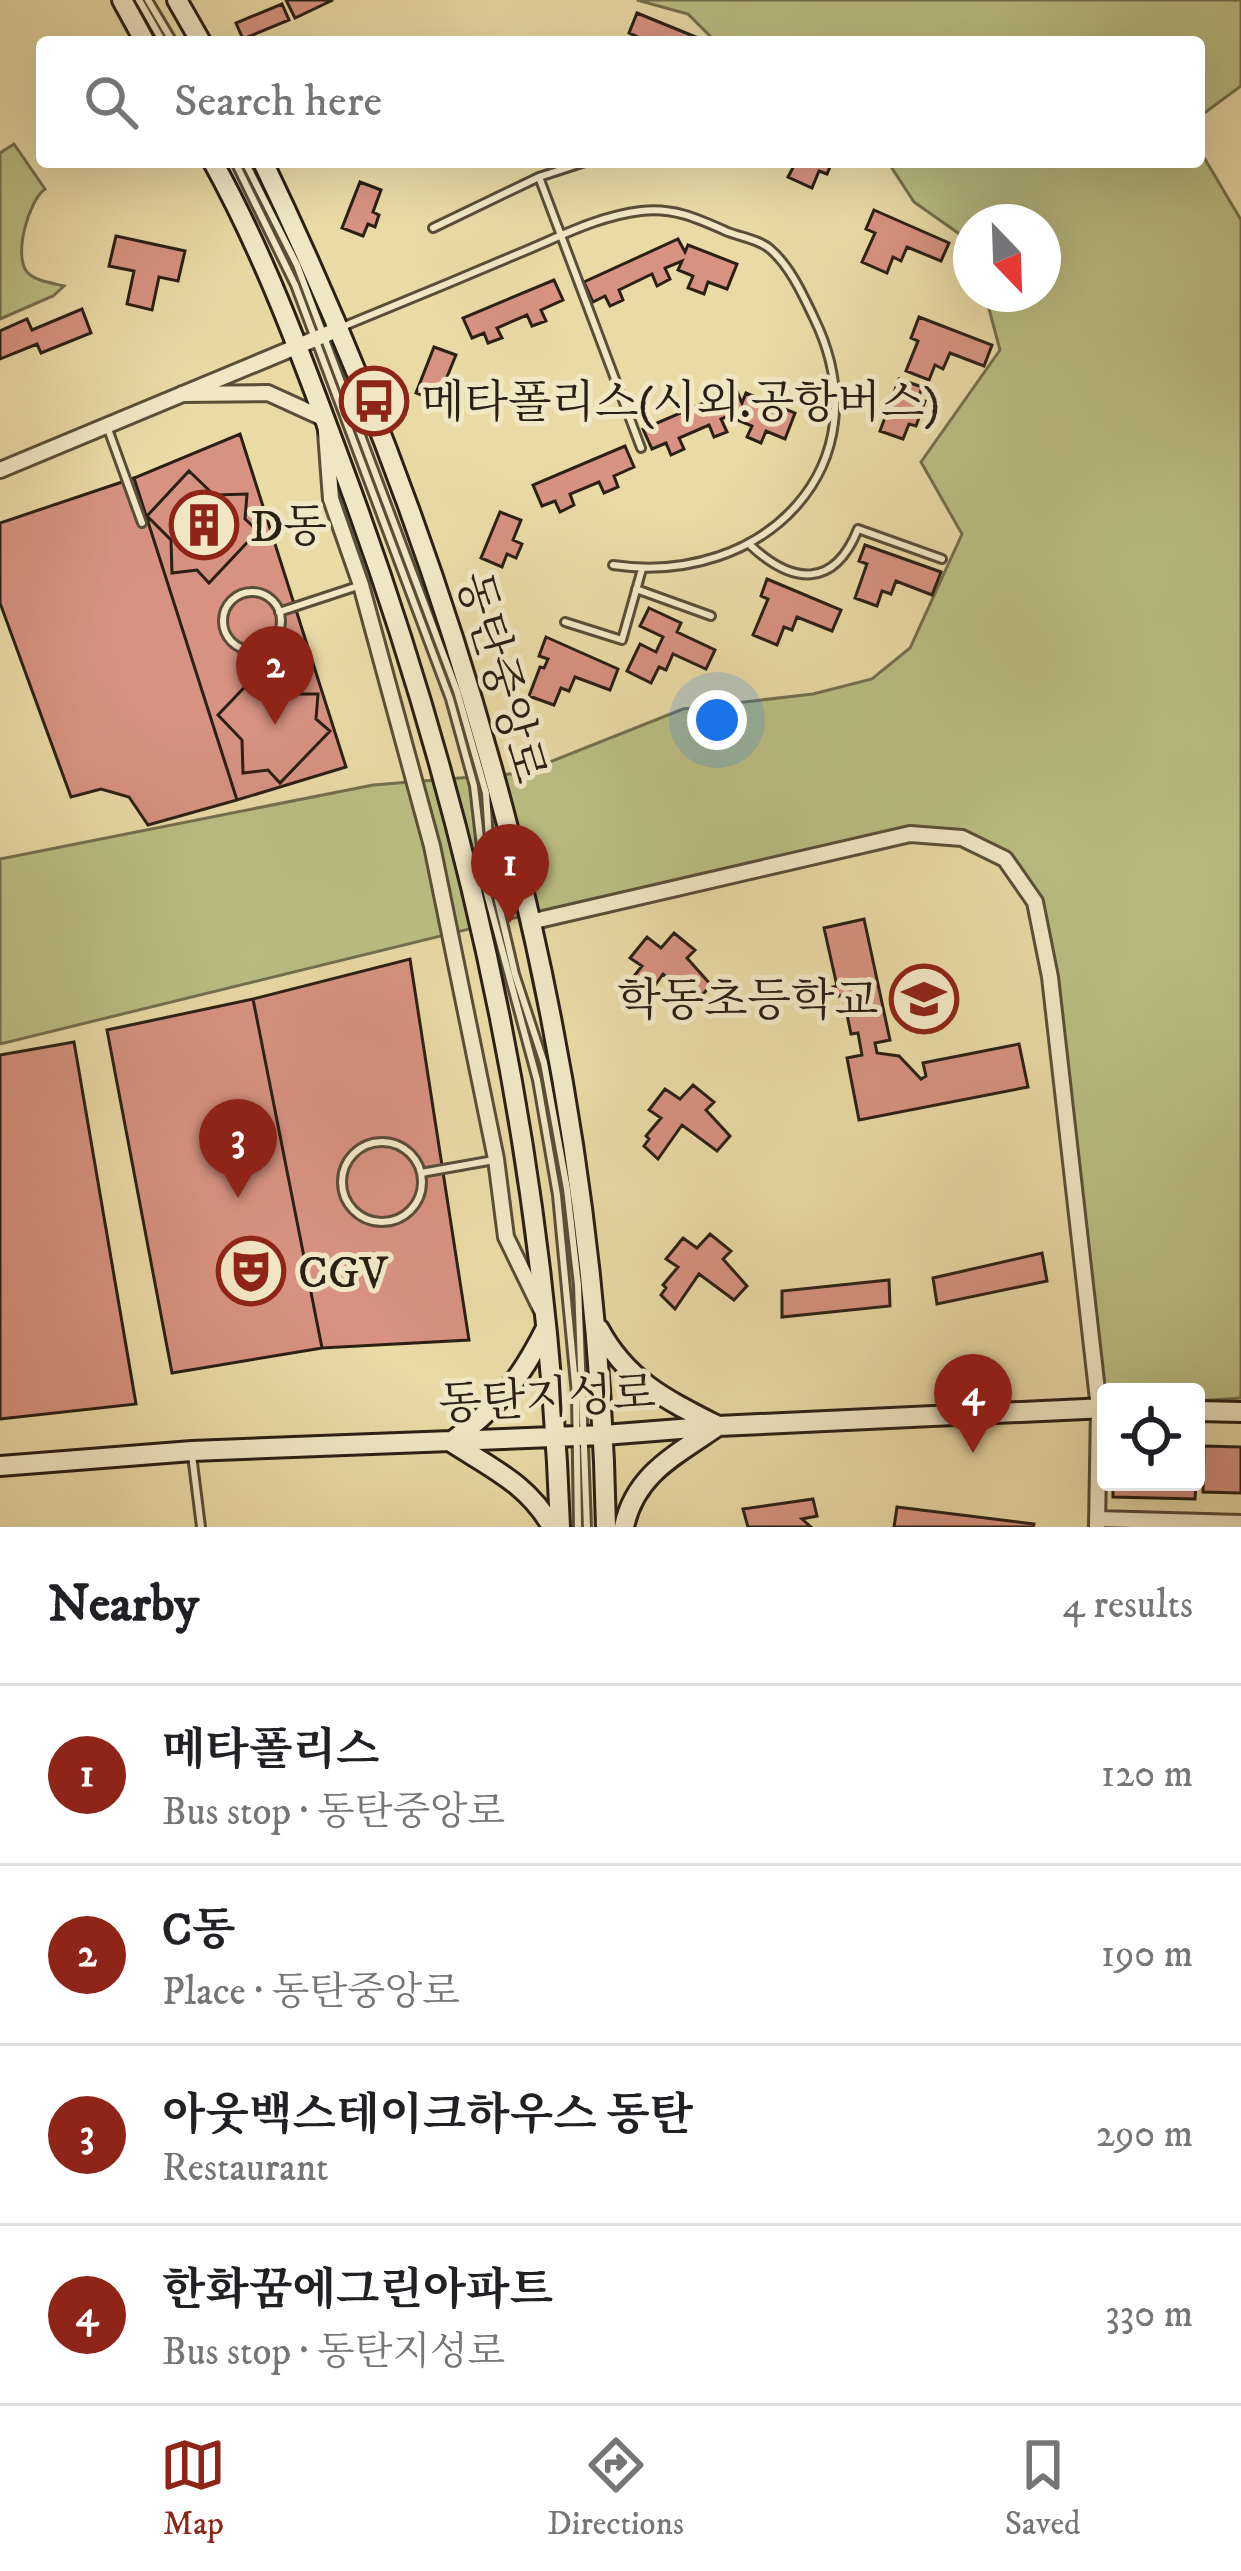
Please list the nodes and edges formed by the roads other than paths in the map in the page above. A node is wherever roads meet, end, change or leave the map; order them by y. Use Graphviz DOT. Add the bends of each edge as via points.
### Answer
graph roads {
  1 [pos="122,0"];
  2 [pos="139,0"];
  3 [pos="148,0"];
  4 [pos="177,0"];
  5 [pos="142,36"];
  6 [pos="160,36"];
  7 [pos="169,36"];
  8 [pos="198,36"];
  9 [pos="216,168"];
  10 [pos="238,168"];
  11 [pos="248,168"];
  12 [pos="264,168"];
  13 [pos="567,168"];
  14 [pos="539,177"];
  15 [pos="433,228"];
  16 [pos="564,235"];
  17 [pos="319,337"];
  18 [pos="182,394"];
  19 [pos="325,419"];
  20 [pos="107,425"];
  21 [pos="641,448"];
  22 [pos="0,470"];
  23 [pos="142,523"];
  24 [pos="749,544"];
  25 [pos="942,559"];
  26 [pos="613,565"];
  27 [pos="642,569"];
  28 [pos="361,585"];
  29 [pos="636,589"];
  30 [pos="279,612"];
  31 [pos="711,616"];
  32 [pos="565,622"];
  33 [pos="530,922"];
  34 [pos="496,1159"];
  35 [pos="421,1173"];
  36 [pos="596,1323"];
  37 [pos="548,1324"];
  38 [pos="1100,1383"];
  39 [pos="1097,1408"];
  40 [pos="1205,1411"];
  41 [pos="1241,1412"];
  42 [pos="718,1426"];
  43 [pos="581,1436"];
  44 [pos="451,1442"];
  45 [pos="192,1451"];
  46 [pos="0,1466"];
  47 [pos="1099,1491"];
  48 [pos="1097,1523"];
  49 [pos="1241,1523"];
  50 [pos="201,1527"];
  51 [pos="556,1527"];
  52 [pos="578,1527"];
  53 [pos="587,1527"];
  54 [pos="606,1527"];
  55 [pos="624,1527"];
  1 -- 5 [label="street"];
  2 -- 6 [label="lane"];
  3 -- 7 [label="lane"];
  4 -- 8 [label="street"];
  9 -- 17 [label="street, 동탄중앙로" via="271,277"];
  10 -- 17 [label="lane"];
  11 -- 17 [label="lane" via="297,265"];
  12 -- 17 [label="street, 동탄중앙로"];
  13 -- 14 [label="lane"];
  14 -- 15 [label="lane"];
  14 -- 16 [label="lane"];
  16 -- 17 [label="lane"];
  16 -- 21 [label="lane"];
  16 -- 24 [label="lane" via="642,211 688,213 769,247 801,291 836,380 834,431 823,467 793,511"];
  17 -- 18 [label="street"];
  17 -- 19 [label="street, 동탄중앙로"];
  17 -- 33 [label="street, 동탄중앙로" via="425,552 474,702"];
  17 -- 43 [label="lane" via="457,691 486,793 491,871 560,1148 578,1285"];
  18 -- 19 [label="street" via="268,393"];
  18 -- 20 [label="street"];
  19 -- 28 [label="street, 동탄중앙로" via="331,499"];
  19 -- 37 [label="street, 동탄중앙로" via="392,603 456,838 510,1058"];
  20 -- 22 [label="street"];
  20 -- 23 [label="lane"];
  24 -- 25 [label="lane" via="789,573 814,576 836,567 858,529"];
  24 -- 27 [label="lane" via="733,555"];
  26 -- 27 [label="lane"];
  27 -- 29 [label="lane"];
  28 -- 30 [label="lane"];
  28 -- 34 [label="street, 동탄중앙로" via="431,840"];
  29 -- 31 [label="lane"];
  29 -- 32 [label="lane" via="622,640"];
  30 -- 30 [label="lane" via="270,598 242,592 230,601 221,631 248,651 263,650 276,640"];
  33 -- 36 [label="street, 동탄중앙로" via="573,1136"];
  33 -- 38 [label="street" via="910,834 962,838 1005,859 1035,902 1050,977"];
  34 -- 35 [label="lane"];
  34 -- 37 [label="street, 동탄중앙로" via="506,1237"];
  35 -- 35 [label="lane" via="396,1142 376,1141 357,1149 338,1186 366,1220 390,1221 412,1212"];
  36 -- 42 [label="street" via="616,1360 640,1381"];
  36 -- 43 [label="street, 동탄중앙로"];
  37 -- 43 [label="street, 동탄중앙로"];
  37 -- 44 [label="street" via="512,1389"];
  39 -- 42 [label="street, 동탄지성로"];
  40 -- 41 [label="street"];
  42 -- 43 [label="street, 동탄지성로"];
  42 -- 55 [label="street" via="643,1484"];
  43 -- 44 [label="street, 동탄지성로"];
  43 -- 51 [label="street, 동탄중앙로"];
  43 -- 52 [label="lane"];
  43 -- 53 [label="lane"];
  43 -- 54 [label="street, 동탄중앙로"];
  44 -- 45 [label="street, 동탄지성로"];
  44 -- 51 [label="street" via="522,1487"];
  45 -- 46 [label="street, 동탄지성로"];
  45 -- 50 [label="lane"];
  47 -- 48 [label="street"];
  48 -- 49 [label="street"];
}
